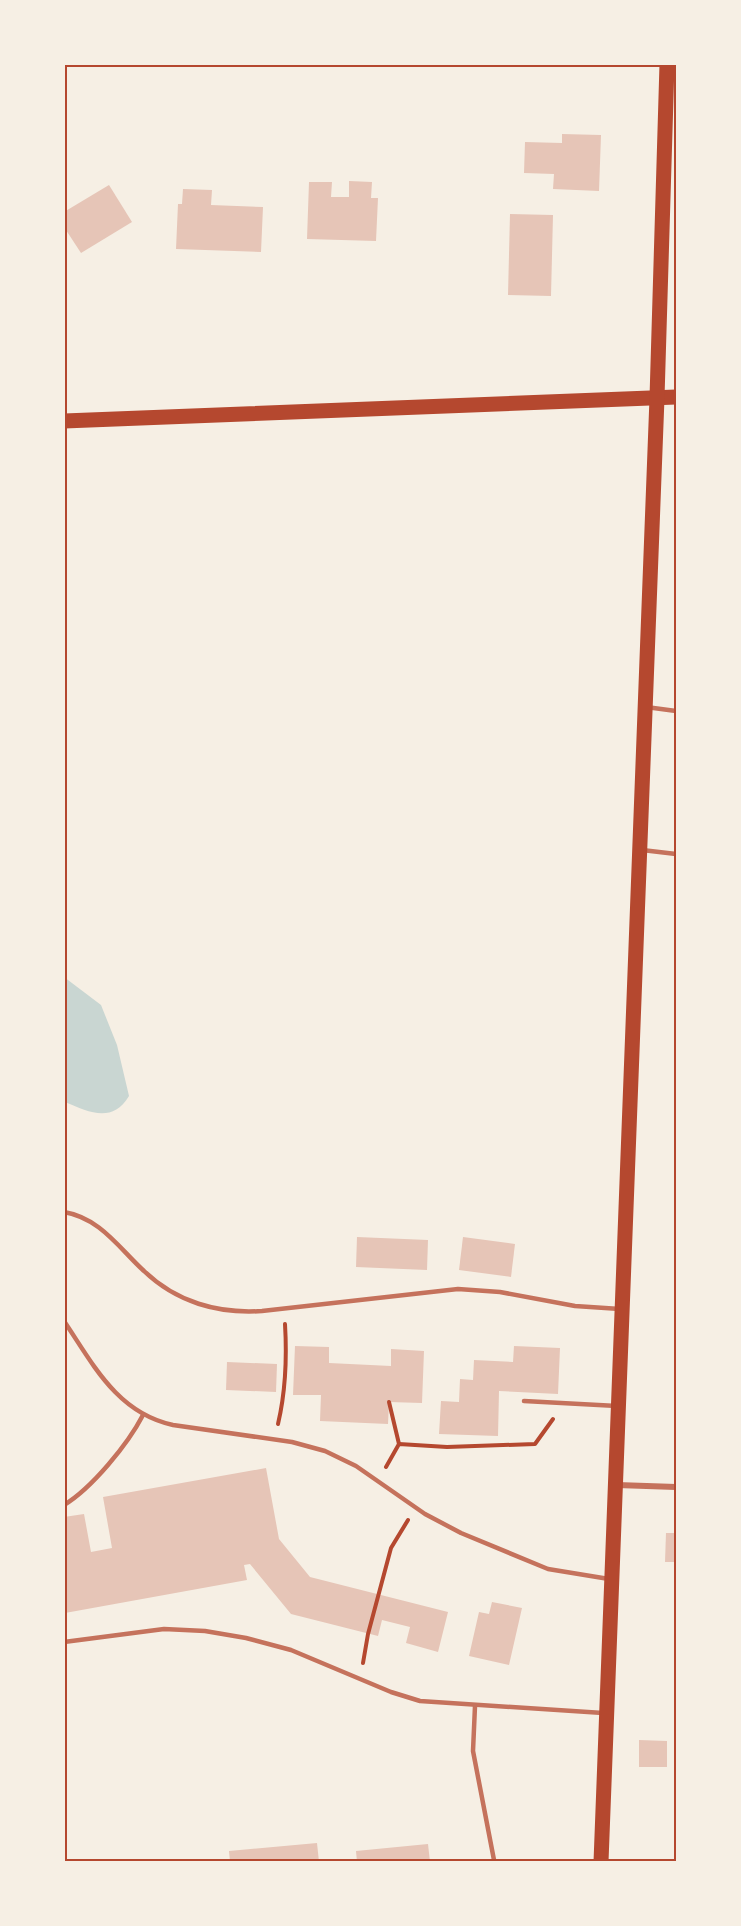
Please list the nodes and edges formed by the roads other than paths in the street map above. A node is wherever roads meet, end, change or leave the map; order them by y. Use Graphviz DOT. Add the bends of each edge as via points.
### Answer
graph roads {
  1 [pos="667,64"];
  2 [pos="676,397"];
  3 [pos="657,398"];
  4 [pos="64,422"];
  5 [pos="644,707"];
  6 [pos="676,711"];
  7 [pos="639,850"];
  8 [pos="676,854"];
  9 [pos="64,1212"];
  10 [pos="622,1309"];
  11 [pos="64,1321"];
  12 [pos="524,1401"];
  13 [pos="619,1406"];
  14 [pos="143,1415"];
  15 [pos="616,1485"];
  16 [pos="676,1487"];
  17 [pos="64,1505"];
  18 [pos="612,1579"];
  19 [pos="64,1642"];
  20 [pos="475,1706"];
  21 [pos="607,1713"];
  22 [pos="494,1860"];
  23 [pos="601,1862"];
  1 -- 3 [label="main road"];
  2 -- 3 [label="main road"];
  3 -- 4 [label="main road"];
  3 -- 5 [label="main road"];
  5 -- 6 [label="lane"];
  5 -- 7 [label="main road"];
  7 -- 8 [label="lane"];
  7 -- 10 [label="main road"];
  9 -- 10 [label="lane" via="90,1220 103,1229 145,1273 180,1297 242,1313 480,1289 575,1306"];
  10 -- 13 [label="main road"];
  11 -- 14 [label="lane" via="105,1382"];
  12 -- 13 [label="lane"];
  13 -- 15 [label="main road"];
  14 -- 17 [label="lane" via="128,1440 95,1478"];
  14 -- 18 [label="lane" via="157,1422 274,1439 325,1451 356,1466 461,1533 548,1569"];
  15 -- 16 [label="street"];
  15 -- 18 [label="main road"];
  18 -- 21 [label="main road"];
  19 -- 20 [label="lane" via="164,1629 205,1631 291,1650 406,1698"];
  20 -- 21 [label="lane"];
  20 -- 22 [label="lane" via="473,1750"];
  21 -- 23 [label="main road"];
}
